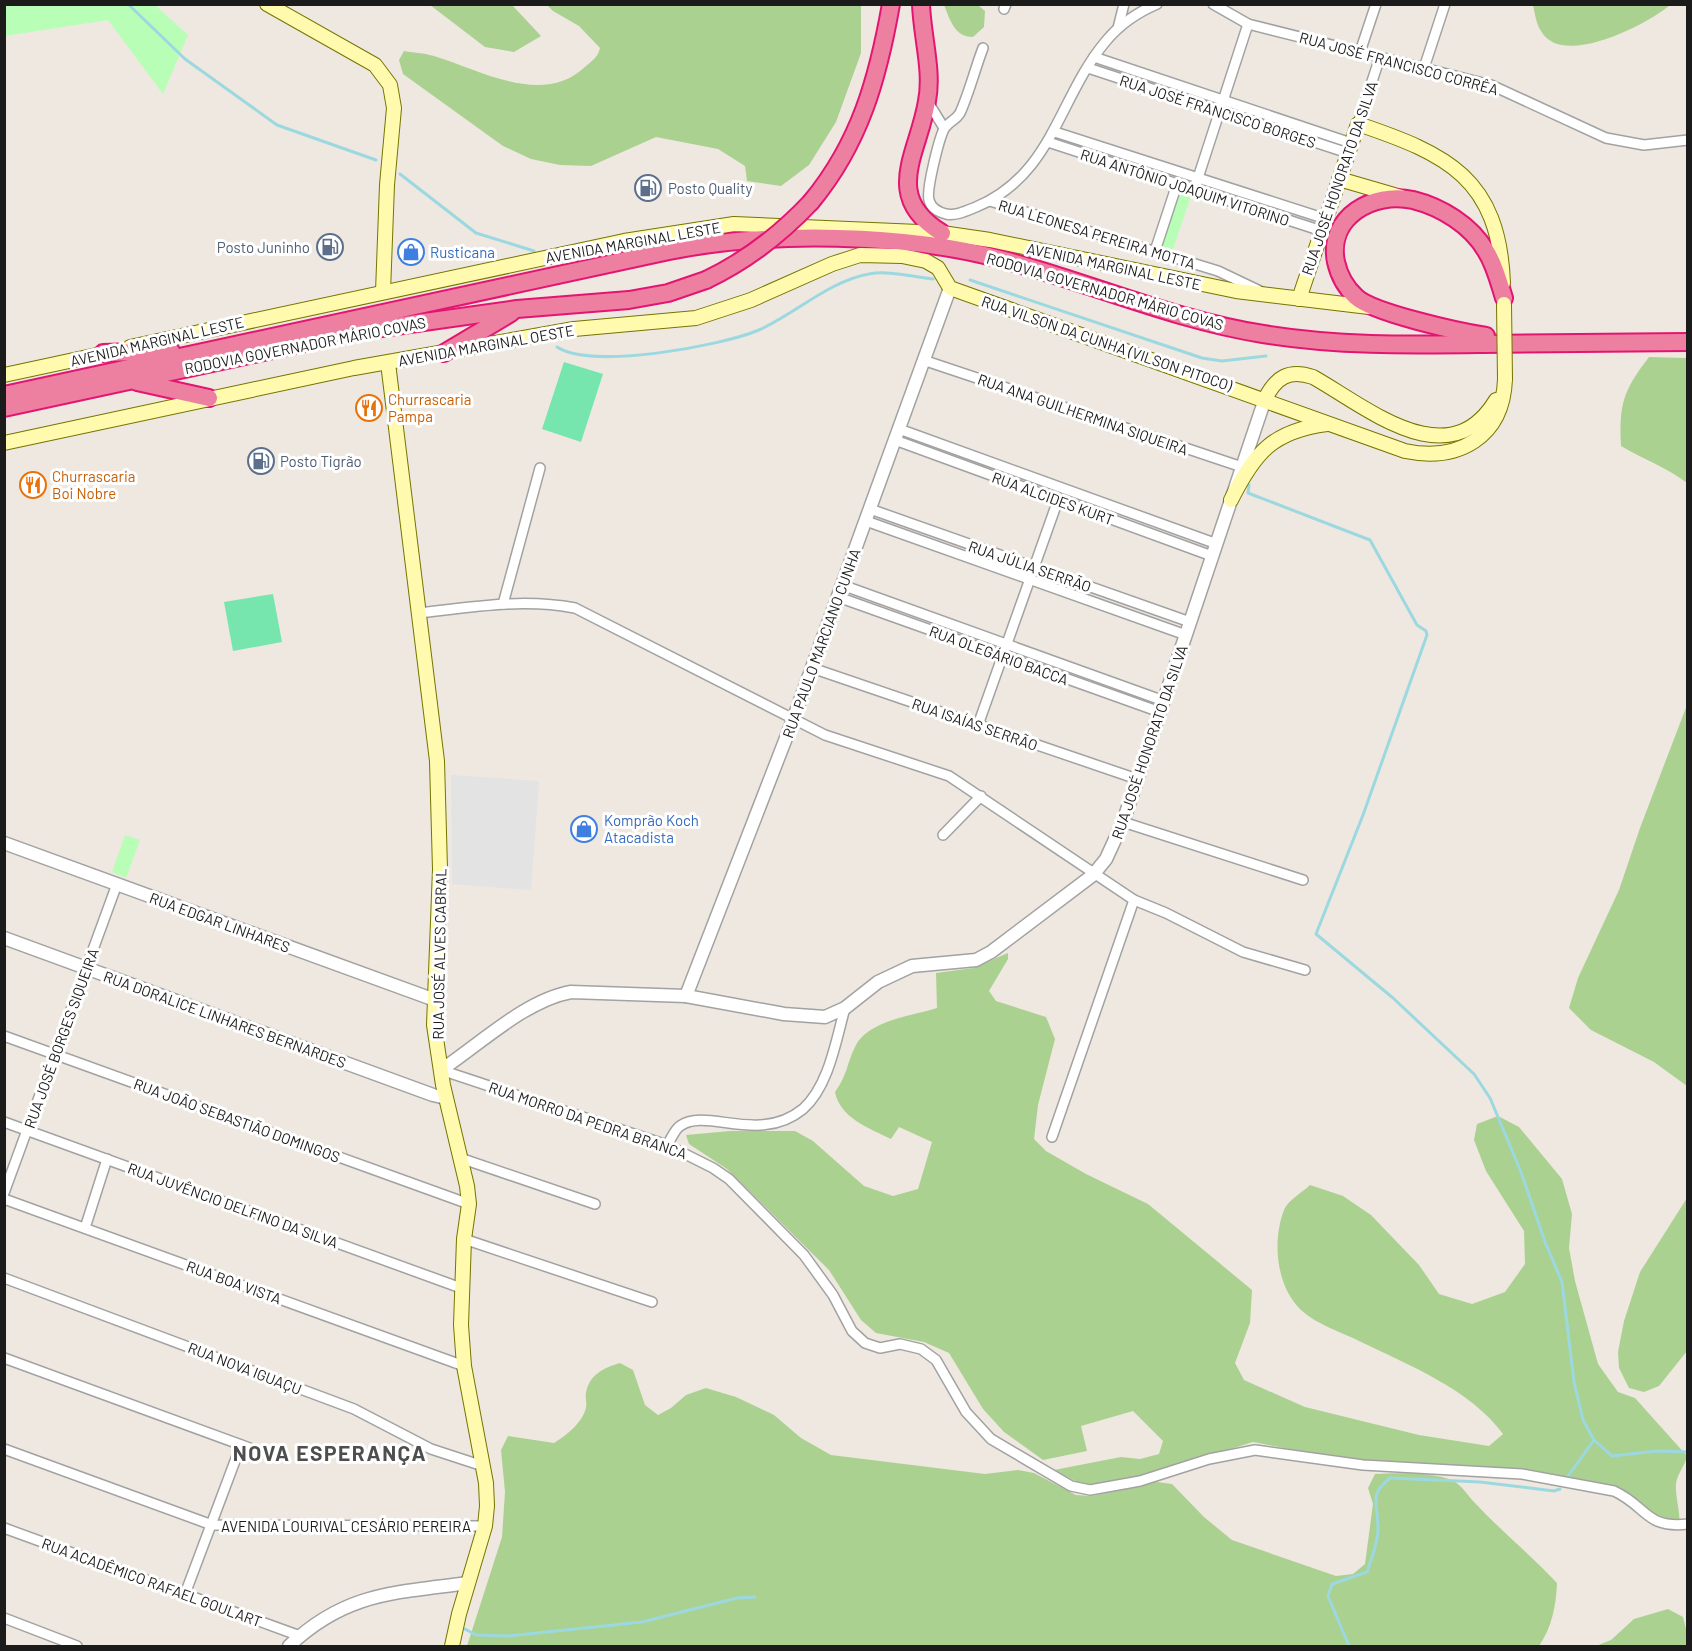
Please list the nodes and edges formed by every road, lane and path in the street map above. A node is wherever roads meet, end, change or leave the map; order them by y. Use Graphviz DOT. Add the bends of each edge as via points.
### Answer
graph roads {
  1 [pos="267,4"];
  2 [pos="891,4"];
  3 [pos="921,4"];
  4 [pos="1124,4"];
  5 [pos="1157,4"];
  6 [pos="1212,4"];
  7 [pos="1376,4"];
  8 [pos="1445,4"];
  9 [pos="284,9"];
  10 [pos="1232,9"];
  11 [pos="1248,24"];
  12 [pos="1118,28"];
  13 [pos="984,48"];
  14 [pos="1360,52"];
  15 [pos="1094,57"];
  16 [pos="1380,57"];
  17 [pos="1088,68"];
  18 [pos="1424,68"];
  19 [pos="1223,100"];
  20 [pos="928,101"];
  21 [pos="1220,111"];
  22 [pos="1358,124"];
  23 [pos="944,128"];
  24 [pos="1055,132"];
  25 [pos="1688,140"];
  26 [pos="1048,142"];
  27 [pos="1349,148"];
  28 [pos="1198,178"];
  29 [pos="1340,178"];
  30 [pos="1177,184"];
  31 [pos="1194,189"];
  32 [pos="1332,199"];
  33 [pos="1411,200"];
  34 [pos="990,201"];
  35 [pos="1324,225"];
  36 [pos="942,233"];
  37 [pos="1155,251"];
  38 [pos="1335,253"];
  39 [pos="950,288"];
  40 [pos="383,292"];
  41 [pos="1270,297"];
  42 [pos="1299,299"];
  43 [pos="1504,301"];
  44 [pos="1375,308"];
  45 [pos="517,309"];
  46 [pos="1688,342"];
  47 [pos="1552,343"];
  48 [pos="211,350"];
  49 [pos="104,353"];
  50 [pos="444,353"];
  51 [pos="923,360"];
  52 [pos="387,363"];
  53 [pos="4,375"];
  54 [pos="130,381"];
  55 [pos="1504,382"];
  56 [pos="4,395"];
  57 [pos="209,398"];
  58 [pos="1265,399"];
  59 [pos="4,408"];
  60 [pos="1332,424"];
  61 [pos="897,434"];
  62 [pos="4,443"];
  63 [pos="540,468"];
  64 [pos="1246,468"];
  65 [pos="1055,485"];
  66 [pos="1054,498"];
  67 [pos="1231,500"];
  68 [pos="868,515"];
  69 [pos="1217,544"];
  70 [pos="1212,556"];
  71 [pos="1034,567"];
  72 [pos="1030,579"];
  73 [pos="840,591"];
  74 [pos="1106,592"];
  75 [pos="503,604"];
  76 [pos="1101,605"];
  77 [pos="419,613"];
  78 [pos="1190,622"];
  79 [pos="1186,635"];
  80 [pos="1006,644"];
  81 [pos="1002,656"];
  82 [pos="812,668"];
  83 [pos="1162,707"];
  84 [pos="794,720"];
  85 [pos="978,725"];
  86 [pos="1137,779"];
  87 [pos="981,796"];
  88 [pos="1123,822"];
  89 [pos="943,835"];
  90 [pos="4,843"];
  91 [pos="1093,875"];
  92 [pos="1303,880"];
  93 [pos="117,884"];
  94 [pos="1134,900"];
  95 [pos="4,938"];
  96 [pos="86,968"];
  97 [pos="1305,970"];
  98 [pos="686,996"];
  99 [pos="435,1000"];
  100 [pos="846,1008"];
  101 [pos="4,1036"];
  102 [pos="55,1054"];
  103 [pos="441,1070"];
  104 [pos="447,1098"];
  105 [pos="4,1122"];
  106 [pos="27,1130"];
  107 [pos="1052,1137"];
  108 [pos="668,1145"];
  109 [pos="460,1158"];
  110 [pos="107,1160"];
  111 [pos="4,1192"];
  112 [pos="4,1199"];
  113 [pos="469,1204"];
  114 [pos="595,1204"];
  115 [pos="85,1228"];
  116 [pos="464,1239"];
  117 [pos="4,1278"];
  118 [pos="461,1288"];
  119 [pos="652,1302"];
  120 [pos="4,1358"];
  121 [pos="464,1366"];
  122 [pos="242,1445"];
  123 [pos="4,1449"];
  124 [pos="258,1451"];
  125 [pos="483,1466"];
  126 [pos="1688,1524"];
  127 [pos="212,1525"];
  128 [pos="486,1527"];
  129 [pos="4,1528"];
  130 [pos="468,1583"];
  131 [pos="185,1594"];
  132 [pos="4,1618"];
  133 [pos="300,1636"];
  134 [pos="77,1647"];
  135 [pos="289,1647"];
  136 [pos="452,1647"];
  1 -- 9 [label="main road"];
  2 -- 45 [label="highway, RODOVIA GOVERNADOR MÁRIO COVAS, bridge" via="876,80 861,124 840,163 811,202 763,247 706,280 668,293"];
  3 -- 20 [label="highway"];
  4 -- 12 [label="street"];
  5 -- 12 [label="street"];
  6 -- 10 [label="street, RUA JOSÉ FRANCISCO CORRÊA"];
  7 -- 14 [label="street"];
  8 -- 18 [label="street"];
  9 -- 40 [label="main road" via="375,65 390,85 394,108"];
  10 -- 11 [label="street, RUA JOSÉ FRANCISCO CORRÊA"];
  11 -- 14 [label="street, RUA JOSÉ FRANCISCO CORRÊA"];
  11 -- 19 [label="street"];
  12 -- 15 [label="street"];
  13 -- 23 [label="street" via="958,116"];
  14 -- 16 [label="street, RUA JOSÉ FRANCISCO CORRÊA"];
  15 -- 17 [label="street"];
  15 -- 19 [label="street, RUA JOSÉ FRANCISCO BORGES"];
  16 -- 18 [label="street, RUA JOSÉ FRANCISCO CORRÊA"];
  16 -- 22 [label="street, RUA JOSÉ HONORATO DA SILVA"];
  17 -- 21 [label="street, RUA JOSÉ FRANCISCO BORGES"];
  17 -- 24 [label="street"];
  18 -- 25 [label="street, RUA JOSÉ FRANCISCO CORRÊA" via="1491,85 1606,138 1644,145"];
  19 -- 21 [label="street"];
  19 -- 27 [label="street, RUA JOSÉ FRANCISCO BORGES"];
  20 -- 23 [label="street"];
  20 -- 36 [label="highway" via="907,170 908,188 919,213"];
  21 -- 27 [label="street, RUA JOSÉ FRANCISCO BORGES"];
  21 -- 28 [label="street"];
  22 -- 27 [label="main road, RUA JOSÉ HONORATO DA SILVA"];
  22 -- 43 [label="main road" via="1432,152 1468,182 1488,210 1499,239"];
  23 -- 34 [label="street" via="930,185 929,202 934,210 955,214"];
  24 -- 26 [label="street"];
  24 -- 28 [label="street, RUA ANTÔNIO JOAQUIM VITORINO"];
  26 -- 30 [label="street, RUA ANTÔNIO JOAQUIM VITORINO"];
  26 -- 34 [label="street" via="1019,180"];
  27 -- 29 [label="main road, RUA JOSÉ HONORATO DA SILVA"];
  28 -- 31 [label="street"];
  28 -- 35 [label="street, RUA ANTÔNIO JOAQUIM VITORINO"];
  29 -- 32 [label="main road, RUA JOSÉ HONORATO DA SILVA"];
  29 -- 33 [label="main road"];
  30 -- 31 [label="street, RUA ANTÔNIO JOAQUIM VITORINO"];
  30 -- 37 [label="street"];
  31 -- 35 [label="street, RUA ANTÔNIO JOAQUIM VITORINO"];
  32 -- 35 [label="main road, RUA JOSÉ HONORATO DA SILVA"];
  32 -- 38 [label="main road"];
  33 -- 38 [label="highway" via="1389,199 1359,207 1341,225"];
  33 -- 43 [label="highway" via="1454,218 1472,232 1486,250"];
  34 -- 37 [label="street, RUA LEONESA PEREIRA MOTTA"];
  35 -- 42 [label="main road, RUA JOSÉ HONORATO DA SILVA"];
  36 -- 40 [label="main road, AVENIDA MARGINAL LESTE" via="769,224 709,226"];
  36 -- 41 [label="main road, AVENIDA MARGINAL LESTE"];
  37 -- 41 [label="street, RUA LEONESA PEREIRA MOTTA" via="1218,270"];
  38 -- 44 [label="highway" via="1345,285 1357,298"];
  39 -- 50 [label="main road, AVENIDA MARGINAL OESTE" via="938,268 926,261 860,255 696,318 574,329"];
  39 -- 51 [label="street, RUA PAULO MARCIANO CUNHA"];
  39 -- 58 [label="main road, RUA VILSON DA CUNHA (VILSON PITOCO)"];
  40 -- 49 [label="main road, AVENIDA MARGINAL LESTE"];
  41 -- 42 [label="main road, AVENIDA MARGINAL LESTE"];
  42 -- 44 [label="main road, AVENIDA MARGINAL LESTE"];
  43 -- 55 [label="main road, bridge"];
  44 -- 47 [label="highway" via="1464,333"];
  45 -- 50 [label="highway"];
  45 -- 54 [label="highway, RODOVIA GOVERNADOR MÁRIO COVAS" via="360,332"];
  46 -- 47 [label="highway, RODOVIA GOVERNADOR MÁRIO COVAS"];
  47 -- 48 [label="highway, RODOVIA GOVERNADOR MÁRIO COVAS" via="1370,345 1286,338 1162,311 983,255 876,241 780,238 692,246"];
  48 -- 49 [label="highway"];
  48 -- 56 [label="highway, RODOVIA GOVERNADOR MÁRIO COVAS"];
  49 -- 53 [label="main road, AVENIDA MARGINAL LESTE"];
  50 -- 52 [label="main road, AVENIDA MARGINAL OESTE"];
  51 -- 61 [label="street, RUA PAULO MARCIANO CUNHA"];
  51 -- 64 [label="street, RUA ANA GUILHERMINA SIQUEIRA"];
  52 -- 57 [label="main road, AVENIDA MARGINAL OESTE"];
  52 -- 77 [label="main road, RUA JOSÉ ALVES CABRAL"];
  54 -- 57 [label="highway"];
  54 -- 59 [label="highway, RODOVIA GOVERNADOR MÁRIO COVAS"];
  55 -- 58 [label="main road" via="1491,409 1481,419 1469,429 1438,437 1410,431 1302,374 1282,376"];
  55 -- 60 [label="main road, RUA VILSON DA CUNHA (VILSON PITOCO)" via="1494,420 1468,446 1451,453 1406,451"];
  57 -- 62 [label="main road, AVENIDA MARGINAL OESTE"];
  58 -- 60 [label="main road, RUA VILSON DA CUNHA (VILSON PITOCO)"];
  58 -- 64 [label="street"];
  60 -- 64 [label="main road" via="1282,435"];
  61 -- 65 [label="street, RUA ALCIDES KURT"];
  61 -- 66 [label="street, RUA ALCIDES KURT"];
  61 -- 68 [label="street, RUA PAULO MARCIANO CUNHA"];
  63 -- 75 [label="street"];
  64 -- 67 [label="main road"];
  65 -- 66 [label="street"];
  65 -- 69 [label="street, RUA ALCIDES KURT"];
  66 -- 70 [label="street, RUA ALCIDES KURT"];
  66 -- 71 [label="street"];
  67 -- 69 [label="street, RUA JOSÉ HONORATO DA SILVA"];
  68 -- 71 [label="street, RUA JÚLIA SERRÃO"];
  68 -- 72 [label="street, RUA JÚLIA SERRÃO"];
  68 -- 73 [label="street, RUA PAULO MARCIANO CUNHA"];
  69 -- 70 [label="street, RUA JOSÉ HONORATO DA SILVA"];
  70 -- 78 [label="street, RUA JOSÉ HONORATO DA SILVA"];
  71 -- 72 [label="street"];
  71 -- 74 [label="street, RUA JÚLIA SERRÃO"];
  72 -- 76 [label="street, RUA JÚLIA SERRÃO"];
  72 -- 80 [label="street"];
  73 -- 80 [label="street, RUA OLEGÁRIO BACCA"];
  73 -- 81 [label="street, RUA OLEGÁRIO BACCA"];
  73 -- 82 [label="street, RUA PAULO MARCIANO CUNHA"];
  74 -- 76 [label="street"];
  74 -- 78 [label="street, RUA JÚLIA SERRÃO"];
  75 -- 77 [label="street"];
  75 -- 84 [label="street" via="575,608"];
  76 -- 79 [label="street, RUA JÚLIA SERRÃO"];
  77 -- 99 [label="main road, RUA JOSÉ ALVES CABRAL" via="437,761 440,869"];
  78 -- 79 [label="street, RUA JOSÉ HONORATO DA SILVA"];
  79 -- 83 [label="street, RUA JOSÉ HONORATO DA SILVA"];
  80 -- 81 [label="street"];
  80 -- 83 [label="street, RUA OLEGÁRIO BACCA"];
  81 -- 83 [label="street, RUA OLEGÁRIO BACCA"];
  81 -- 85 [label="street"];
  82 -- 84 [label="street, RUA PAULO MARCIANO CUNHA"];
  82 -- 85 [label="street, RUA ISAÍAS SERRÃO"];
  83 -- 86 [label="street, RUA JOSÉ HONORATO DA SILVA"];
  84 -- 87 [label="street" via="856,747 943,774"];
  84 -- 98 [label="street, RUA PAULO MARCIANO CUNHA"];
  85 -- 86 [label="street, RUA ISAÍAS SERRÃO"];
  86 -- 88 [label="street, RUA JOSÉ HONORATO DA SILVA"];
  87 -- 89 [label="street"];
  87 -- 91 [label="street"];
  88 -- 91 [label="street, RUA JOSÉ HONORATO DA SILVA" via="1112,850"];
  88 -- 92 [label="street"];
  90 -- 93 [label="street, RUA EDGAR LINHARES"];
  91 -- 94 [label="street"];
  91 -- 100 [label="street, RUA JOSÉ HONORATO DA SILVA" via="991,952 976,960 912,966 868,988"];
  93 -- 96 [label="street, RUA JOSÉ BORGES SIQUEIRA"];
  93 -- 99 [label="street, RUA EDGAR LINHARES"];
  94 -- 97 [label="street" via="1243,952"];
  94 -- 107 [label="street"];
  95 -- 96 [label="street, RUA DORALICE LINHARES BERNARDES"];
  96 -- 102 [label="street, RUA JOSÉ BORGES SIQUEIRA"];
  96 -- 104 [label="street, RUA DORALICE LINHARES BERNARDES"];
  98 -- 100 [label="street, RUA JOSÉ HONORATO DA SILVA" via="813,1018 834,1015"];
  98 -- 103 [label="street, RUA JOSÉ HONORATO DA SILVA" via="571,992 554,995 530,1006"];
  99 -- 103 [label="main road, RUA JOSÉ ALVES CABRAL" via="434,1025"];
  100 -- 108 [label="street" via="824,1078 804,1108 780,1123 746,1127 695,1120 678,1126"];
  101 -- 102 [label="street, RUA JOÃO SEBASTIÃO DOMINGOS"];
  102 -- 106 [label="street, RUA JOSÉ BORGES SIQUEIRA"];
  102 -- 113 [label="street, RUA JOÃO SEBASTIÃO DOMINGOS"];
  103 -- 104 [label="main road, RUA JOSÉ ALVES CABRAL"];
  103 -- 108 [label="street, RUA MORRO DA PEDRA BRANCA"];
  104 -- 109 [label="main road, RUA JOSÉ ALVES CABRAL"];
  105 -- 106 [label="street, RUA JUVÊNCIO DELFINO DA SILVA"];
  106 -- 110 [label="street, RUA JUVÊNCIO DELFINO DA SILVA"];
  106 -- 111 [label="street, RUA JOSÉ BORGES SIQUEIRA"];
  108 -- 126 [label="street, RUA MORRO DA PEDRA BRANCA" via="729,1179 804,1255 852,1330 865,1343 880,1348 900,1344 921,1349 936,1360 966,1412 991,1439 1071,1486 1090,1490 1255,1450 1363,1465 1522,1474 1614,1491 1658,1523"];
  109 -- 113 [label="main road, RUA JOSÉ ALVES CABRAL"];
  109 -- 114 [label="street"];
  110 -- 115 [label="street"];
  110 -- 118 [label="street, RUA JUVÊNCIO DELFINO DA SILVA"];
  112 -- 115 [label="street, RUA BOA VISTA"];
  113 -- 116 [label="main road, RUA JOSÉ ALVES CABRAL"];
  115 -- 121 [label="street, RUA BOA VISTA"];
  116 -- 118 [label="main road, RUA JOSÉ ALVES CABRAL"];
  116 -- 119 [label="street"];
  117 -- 125 [label="street, RUA NOVA IGUAÇU" via="354,1409 431,1449"];
  118 -- 121 [label="main road, RUA JOSÉ ALVES CABRAL"];
  120 -- 122 [label="street"];
  121 -- 125 [label="main road, RUA JOSÉ ALVES CABRAL"];
  122 -- 124 [label="street"];
  122 -- 127 [label="street"];
  123 -- 127 [label="street, AVENIDA LOURIVAL CESÁRIO PEREIRA"];
  125 -- 128 [label="main road, RUA JOSÉ ALVES CABRAL"];
  127 -- 128 [label="street, AVENIDA LOURIVAL CESÁRIO PEREIRA"];
  127 -- 131 [label="street"];
  128 -- 130 [label="main road, RUA JOSÉ ALVES CABRAL"];
  129 -- 131 [label="street, RUA ACADÊMICO RAFAEL GOULART"];
  130 -- 133 [label="street" via="365,1598"];
  130 -- 136 [label="main road, RUA JOSÉ ALVES CABRAL"];
  131 -- 133 [label="street, RUA ACADÊMICO RAFAEL GOULART"];
  132 -- 134 [label="street"];
  133 -- 135 [label="street"];
}
